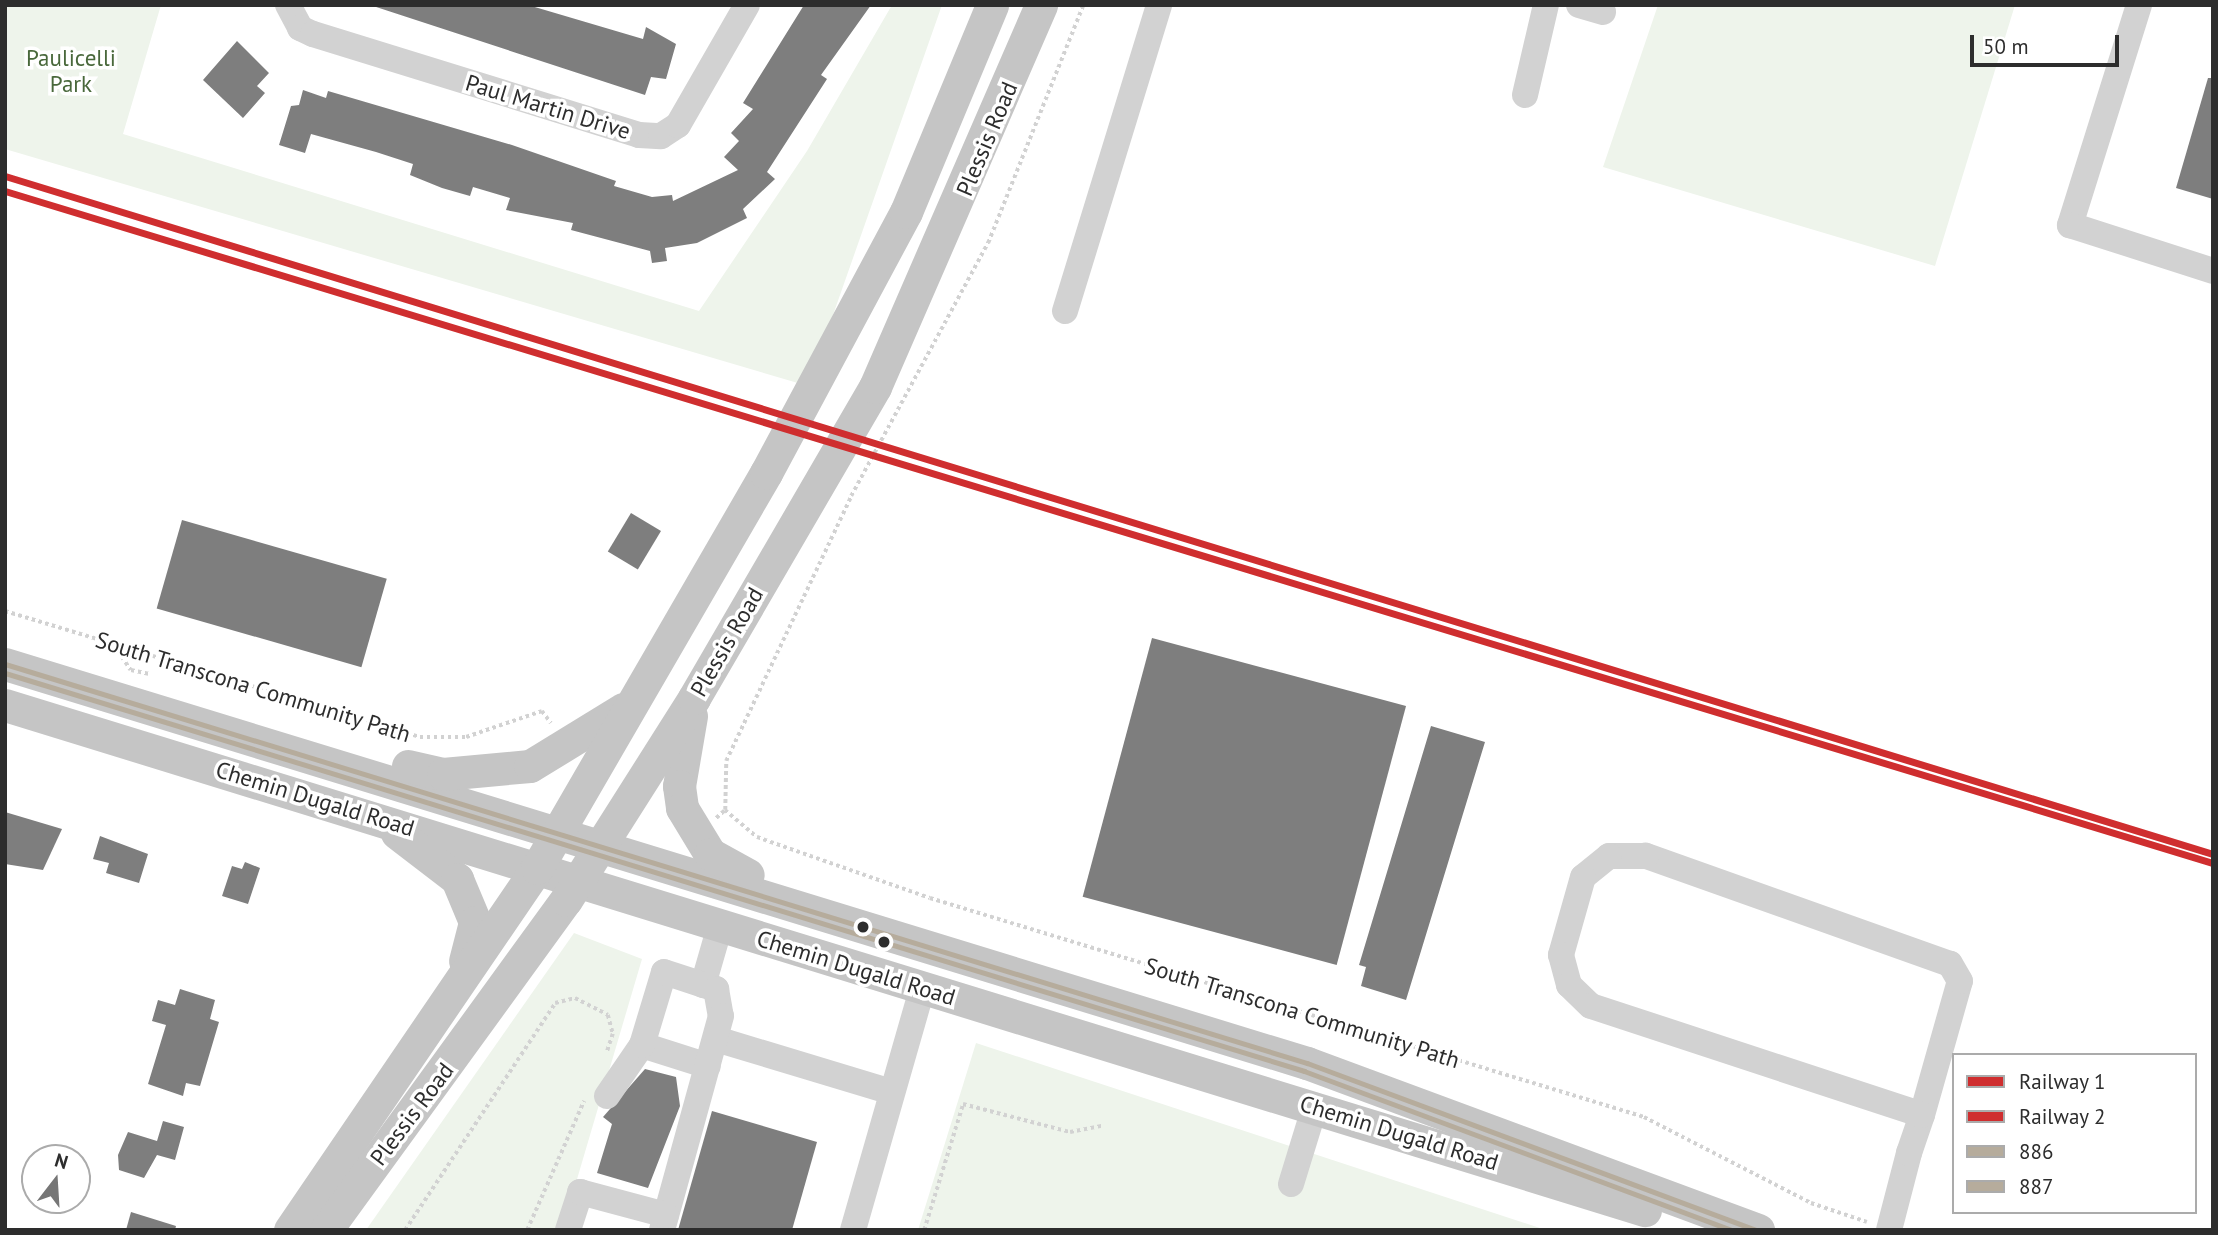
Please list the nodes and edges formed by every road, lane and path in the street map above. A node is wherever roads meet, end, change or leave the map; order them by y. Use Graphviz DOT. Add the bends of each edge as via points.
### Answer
graph roads {
  1 [pos="747,5"];
  2 [pos="992,5"];
  3 [pos="1041,5"];
  4 [pos="1083,5"];
  5 [pos="1159,5"];
  6 [pos="1546,5"];
  7 [pos="2139,5"];
  8 [pos="289,11"];
  9 [pos="1525,95"];
  10 [pos="2213,271"];
  11 [pos="1065,311"];
  12 [pos="5,611"];
  13 [pos="114,645"];
  14 [pos="5,664"];
  15 [pos="150,674"];
  16 [pos="694,698"];
  17 [pos="631,704"];
  18 [pos="5,705"];
  19 [pos="542,711"];
  20 [pos="303,751"];
  21 [pos="725,810"];
  22 [pos="375,817"];
  23 [pos="713,820"];
  24 [pos="557,832"];
  25 [pos="602,845"];
  26 [pos="537,867"];
  27 [pos="578,882"];
  28 [pos="801,907"];
  29 [pos="720,926"];
  30 [pos="937,948"];
  31 [pos="702,985"];
  32 [pos="922,989"];
  33 [pos="452,993"];
  34 [pos="716,1039"];
  35 [pos="642,1045"];
  36 [pos="606,1056"];
  37 [pos="1307,1063"];
  38 [pos="708,1066"];
  39 [pos="891,1092"];
  40 [pos="598,1094"];
  41 [pos="1315,1107"];
  42 [pos="1922,1115"];
  43 [pos="1101,1126"];
  44 [pos="1291,1184"];
  45 [pos="664,1222"];
  46 [pos="1889,1229"];
  47 [pos="290,1230"];
  48 [pos="326,1230"];
  49 [pos="405,1230"];
  50 [pos="527,1230"];
  51 [pos="568,1230"];
  52 [pos="853,1230"];
  53 [pos="924,1230"];
  54 [pos="1708,1230"];
  55 [pos="1758,1230"];
  1 -- 8 [label="street, Paul Martin Drive" via="678,125 662,136 639,135 313,34"];
  2 -- 17 [label="main road, Plessis Road" via="906,212 848,325"];
  3 -- 16 [label="main road, Plessis Road" via="875,387"];
  4 -- 21 [label="path" via="988,243 851,496 726,761"];
  5 -- 11 [label="street"];
  6 -- 9 [label="street"];
  7 -- 10 [label="street" via="2070,225"];
  12 -- 13 [label="path, South Transcona Community Path"];
  13 -- 15 [label="path" via="131,670"];
  13 -- 19 [label="path, South Transcona Community Path" via="420,737 466,737"];
  14 -- 20 [label="main road, Chemin Dugald Road"];
  16 -- 25 [label="main road, Plessis Road"];
  16 -- 28 [label="main road" via="679,786 696,839 710,855"];
  17 -- 20 [label="main road" via="530,766 443,774"];
  17 -- 24 [label="main road, Plessis Road"];
  18 -- 22 [label="main road, Chemin Dugald Road"];
  20 -- 24 [label="main road, Chemin Dugald Road"];
  21 -- 23 [label="path"];
  21 -- 46 [label="path, South Transcona Community Path" via="757,837 930,898 1644,1117 1811,1203"];
  22 -- 26 [label="main road, Chemin Dugald Road"];
  22 -- 33 [label="main road" via="457,879 473,910 471,949"];
  24 -- 25 [label="main road, Chemin Dugald Road"];
  24 -- 26 [label="main road, Plessis Road"];
  25 -- 27 [label="main road, Plessis Road"];
  25 -- 28 [label="main road, Chemin Dugald Road"];
  26 -- 27 [label="main road, Chemin Dugald Road"];
  26 -- 33 [label="main road, Plessis Road"];
  27 -- 29 [label="main road, Chemin Dugald Road"];
  27 -- 48 [label="main road, Plessis Road"];
  28 -- 30 [label="main road, Chemin Dugald Road"];
  29 -- 31 [label="street"];
  29 -- 32 [label="main road, Chemin Dugald Road"];
  30 -- 32 [label="main road"];
  30 -- 37 [label="main road, Chemin Dugald Road"];
  31 -- 34 [label="street" via="722,999"];
  31 -- 35 [label="street" via="664,972"];
  32 -- 39 [label="street"];
  32 -- 41 [label="main road, Chemin Dugald Road"];
  33 -- 47 [label="main road, Plessis Road"];
  34 -- 38 [label="street"];
  34 -- 39 [label="street"];
  35 -- 38 [label="street"];
  35 -- 40 [label="street"];
  36 -- 49 [label="path" via="613,1034 608,1015 575,998 555,1003"];
  37 -- 41 [label="main road"];
  37 -- 55 [label="main road, Chemin Dugald Road"];
  38 -- 45 [label="street"];
  39 -- 52 [label="street"];
  40 -- 50 [label="path"];
  41 -- 44 [label="street"];
  41 -- 54 [label="main road, Chemin Dugald Road"];
  42 -- 42 [label="street" via="1960,981 1950,964 1646,856 1609,856 1583,877 1561,955 1569,985 1591,1006"];
  42 -- 46 [label="street"];
  43 -- 53 [label="path" via="1070,1132 963,1104"];
  45 -- 51 [label="street" via="580,1192"];
}
